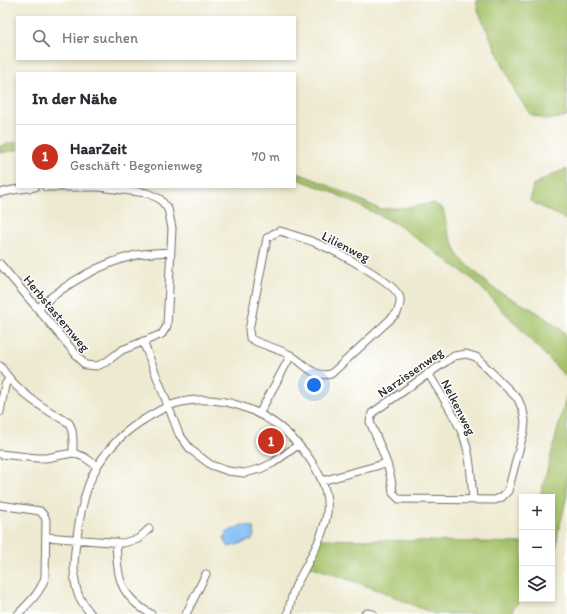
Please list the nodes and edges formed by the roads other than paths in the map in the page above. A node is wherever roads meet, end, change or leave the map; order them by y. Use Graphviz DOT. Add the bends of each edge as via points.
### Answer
graph roads {
  1 [pos="28,188"];
  2 [pos="107,188"];
  3 [pos="0,193"];
  4 [pos="170,252"];
  5 [pos="0,264"];
  6 [pos="38,308"];
  7 [pos="143,341"];
  8 [pos="291,355"];
  9 [pos="0,366"];
  10 [pos="428,373"];
  11 [pos="9,379"];
  12 [pos="168,407"];
  13 [pos="0,412"];
  14 [pos="259,414"];
  15 [pos="298,444"];
  16 [pos="73,453"];
  17 [pos="0,454"];
  18 [pos="388,463"];
  19 [pos="97,466"];
  20 [pos="322,481"];
  21 [pos="474,499"];
  22 [pos="0,505"];
  23 [pos="149,529"];
  24 [pos="46,536"];
  25 [pos="76,539"];
  26 [pos="116,542"];
  27 [pos="206,574"];
  28 [pos="18,614"];
  29 [pos="91,614"];
  30 [pos="152,614"];
  31 [pos="186,614"];
  32 [pos="288,614"];
  33 [pos="365,614"];
  34 [pos="373,614"];
  1 -- 3 [label="street"];
  2 -- 4 [label="street, Herbstasternweg" via="148,193 160,199 168,209 172,228"];
  4 -- 6 [label="street" via="136,255 102,266 60,289"];
  4 -- 7 [label="street, Herbstasternweg" via="167,326 162,334"];
  5 -- 6 [label="street, Herbstasternweg"];
  6 -- 7 [label="street, Herbstasternweg" via="85,365 97,366 122,350"];
  7 -- 12 [label="street"];
  8 -- 8 [label="street, Lilienweg" via="316,374 331,374 397,313 400,298 396,291 364,268 316,243 280,232 267,238 249,330 250,338 255,341"];
  8 -- 14 [label="street"];
  9 -- 11 [label="street"];
  10 -- 18 [label="street, Narzissenweg" via="372,413 370,422"];
  10 -- 21 [label="street, Nelkenweg" via="463,436"];
  10 -- 21 [label="street, Narzissenweg" via="454,356 466,354 476,357 518,398 523,411 524,431 508,492 495,500"];
  11 -- 13 [label="street" via="5,385"];
  11 -- 16 [label="street" via="30,399 72,427"];
  12 -- 14 [label="street" via="198,400 221,401 243,406"];
  12 -- 15 [label="street" via="179,434 191,450 211,465 228,471 244,473 273,464"];
  12 -- 19 [label="street" via="128,430"];
  14 -- 15 [label="street"];
  15 -- 20 [label="street" via="310,458"];
  16 -- 17 [label="street" via="46,458"];
  16 -- 19 [label="street"];
  18 -- 20 [label="street"];
  18 -- 21 [label="street, Narzissenweg" via="393,493 399,499"];
  19 -- 25 [label="street" via="88,486"];
  20 -- 32 [label="street" via="327,513 320,540 294,590"];
  22 -- 24 [label="street" via="40,511 45,516"];
  23 -- 26 [label="street" via="134,541"];
  24 -- 25 [label="street"];
  24 -- 28 [label="street" via="43,584"];
  25 -- 26 [label="street"];
  25 -- 29 [label="street" via="77,589"];
  26 -- 30 [label="street" via="120,582 132,600"];
  27 -- 31 [label="street"];
  33 -- 34 [label="street"];
}
